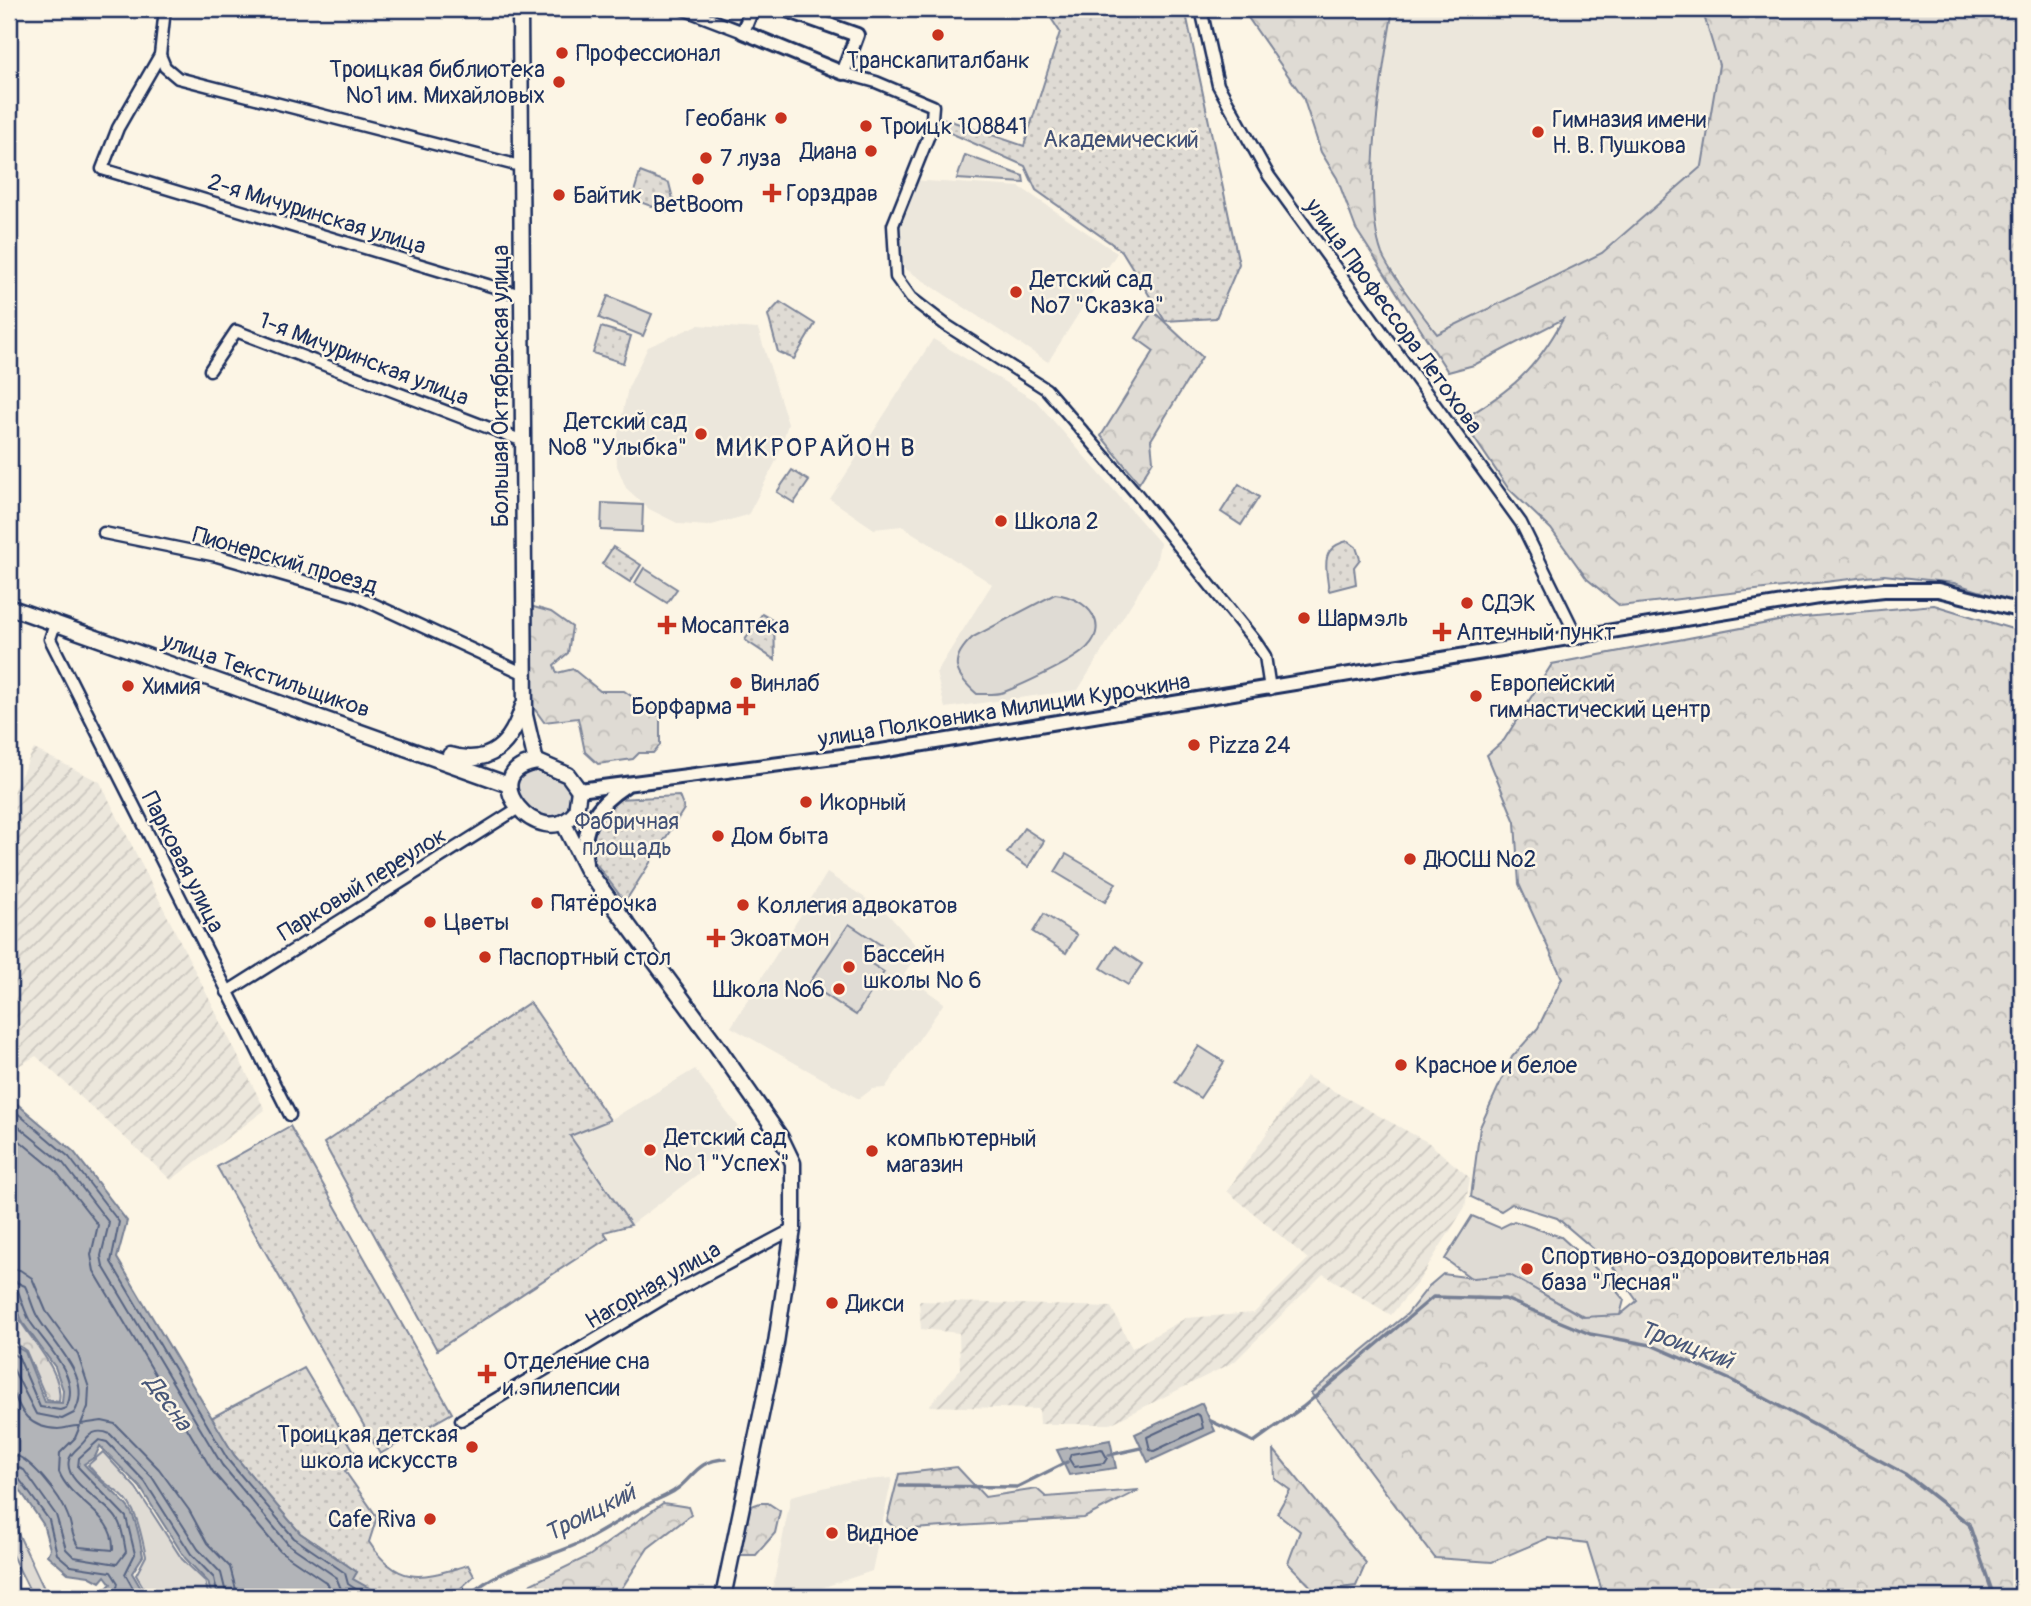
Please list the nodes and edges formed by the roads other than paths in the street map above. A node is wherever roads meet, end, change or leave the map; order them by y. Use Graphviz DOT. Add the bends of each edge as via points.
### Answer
graph roads {
  1 [pos="165,9"];
  2 [pos="520,9"];
  3 [pos="683,9"];
  4 [pos="752,9"];
  5 [pos="784,9"];
  6 [pos="1201,9"];
  7 [pos="743,32"];
  8 [pos="160,55"];
  9 [pos="843,73"];
  10 [pos="520,166"];
  11 [pos="521,295"];
  12 [pos="210,370"];
  13 [pos="523,441"];
  14 [pos="104,533"];
  15 [pos="9,607"];
  16 [pos="2022,611"];
  17 [pos="55,624"];
  18 [pos="1577,637"];
  19 [pos="525,674"];
  20 [pos="1270,690"];
  21 [pos="525,698"];
  22 [pos="412,751"];
  23 [pos="536,762"];
  24 [pos="509,785"];
  25 [pos="626,786"];
  26 [pos="579,790"];
  27 [pos="517,809"];
  28 [pos="564,822"];
  29 [pos="586,868"];
  30 [pos="227,992"];
  31 [pos="290,1115"];
  32 [pos="793,1229"];
  33 [pos="461,1420"];
  34 [pos="723,1597"];
  1 -- 8 [label="street"];
  2 -- 10 [label="main road, Большая Октябрьская улица"];
  3 -- 7 [label="street"];
  4 -- 7 [label="street"];
  5 -- 9 [label="street" via="857,35"];
  6 -- 18 [label="street, улица Профессора Летохова" via="1218,85 1269,176 1521,523"];
  7 -- 9 [label="street"];
  8 -- 10 [label="street" via="178,78"];
  8 -- 11 [label="street, 2-я Мичуринская улица" via="118,128 102,169"];
  9 -- 20 [label="street" via="933,106 931,130 893,225 895,277 911,299 1051,395 1255,640 1265,656"];
  10 -- 11 [label="main road, Большая Октябрьская улица"];
  11 -- 13 [label="main road, Большая Октябрьская улица"];
  12 -- 13 [label="street, 1-я Мичуринская улица" via="236,331"];
  13 -- 19 [label="main road, Большая Октябрьская улица"];
  14 -- 19 [label="street, Пионерский проезд" via="217,556 356,596"];
  15 -- 17 [label="main road, улица Текстильщиков"];
  16 -- 18 [label="street, улица Полковника Милиции Курочкина" via="1938,590 1884,590"];
  17 -- 22 [label="main road, улица Текстильщиков"];
  17 -- 30 [label="street, Парковая улица" via="50,639"];
  18 -- 20 [label="street, улица Полковника Милиции Курочкина"];
  19 -- 21 [label="main road, Большая Октябрьская улица"];
  20 -- 25 [label="street, улица Полковника Милиции Курочкина"];
  21 -- 22 [label="main road" via="512,737 490,754 465,760 425,748"];
  21 -- 23 [label="main road, Большая Октябрьская улица"];
  22 -- 24 [label="main road, улица Текстильщиков"];
  23 -- 24 [label="main road" via="519,768"];
  23 -- 26 [label="main road" via="568,775"];
  24 -- 27 [label="main road"];
  25 -- 26 [label="street, улица Полковника Милиции Курочкина"];
  25 -- 29 [label="street" via="598,807 590,820 583,845"];
  26 -- 28 [label="main road" via="576,812"];
  27 -- 28 [label="main road" via="545,824"];
  27 -- 30 [label="street, Парковый переулок"];
  28 -- 29 [label="main road"];
  29 -- 32 [label="main road" via="787,1149 795,1183"];
  30 -- 31 [label="street, Парковая улица"];
  32 -- 33 [label="street, Нагорная улица" via="670,1295"];
  32 -- 34 [label="main road" via="776,1343"];
}
